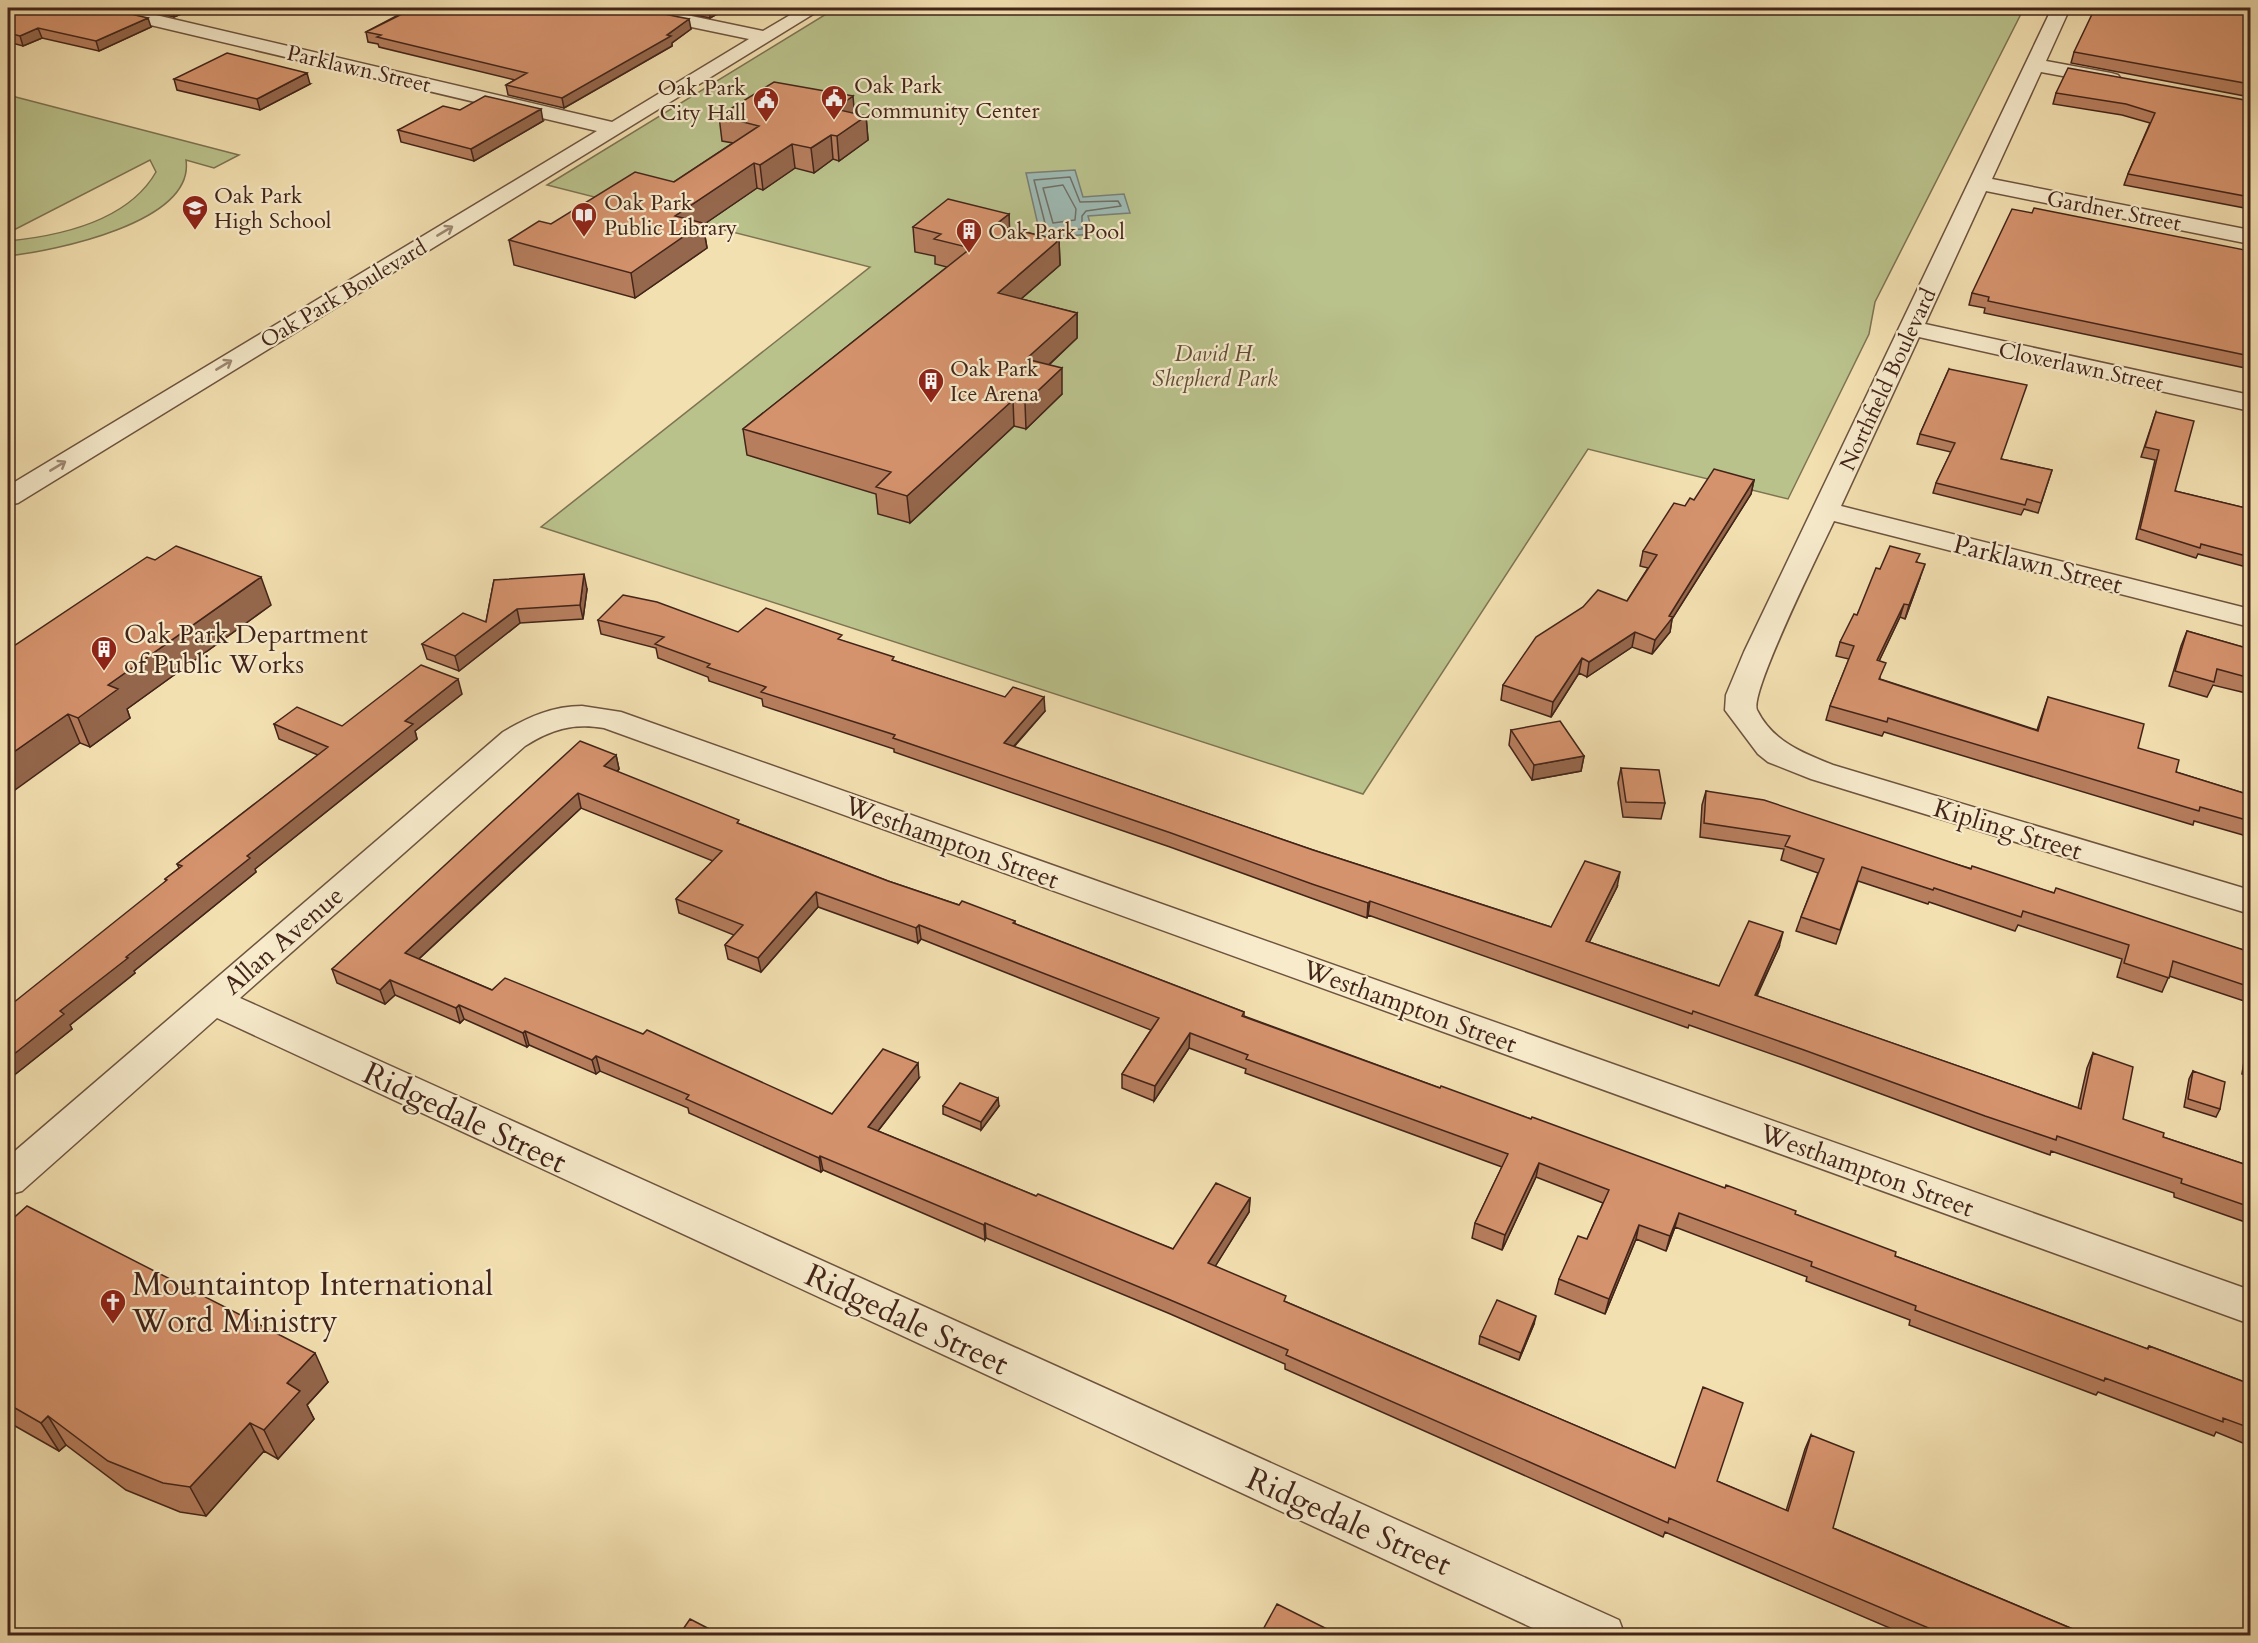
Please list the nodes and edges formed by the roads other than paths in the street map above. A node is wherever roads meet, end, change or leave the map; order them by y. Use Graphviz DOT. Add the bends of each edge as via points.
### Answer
graph roads {
  1 [pos="104,8"];
  2 [pos="629,8"];
  3 [pos="782,8"];
  4 [pos="814,8"];
  5 [pos="2061,8"];
  6 [pos="743,32"];
  7 [pos="766,37"];
  8 [pos="2033,66"];
  9 [pos="2126,82"];
  10 [pos="654,84"];
  11 [pos="680,90"];
  12 [pos="589,123"];
  13 [pos="615,129"];
  14 [pos="1978,183"];
  15 [pos="2250,237"];
  16 [pos="1911,328"];
  17 [pos="165,376"];
  18 [pos="125,400"];
  19 [pos="2250,403"];
  20 [pos="8,470"];
  21 [pos="8,497"];
  22 [pos="1825,510"];
  23 [pos="2250,618"];
  24 [pos="567,714"];
  25 [pos="1769,747"];
  26 [pos="2250,902"];
  27 [pos="213,1001"];
  28 [pos="8,1180"];
  29 [pos="2250,1307"];
  30 [pos="1602,1635"];
  1 -- 12 [label="street, Parklawn Street"];
  2 -- 6 [label="street"];
  3 -- 6 [label="street, Oak Park Boulevard"];
  4 -- 7 [label="street, Oak Park Boulevard"];
  5 -- 8 [label="street, Northfield Boulevard"];
  6 -- 7 [label="street"];
  6 -- 10 [label="street, Oak Park Boulevard"];
  7 -- 11 [label="street, Oak Park Boulevard"];
  8 -- 9 [label="street"];
  8 -- 14 [label="street, Northfield Boulevard"];
  10 -- 11 [label="street"];
  10 -- 12 [label="street, Oak Park Boulevard"];
  11 -- 13 [label="street, Oak Park Boulevard"];
  12 -- 13 [label="street, Parklawn Street"];
  12 -- 17 [label="street, Oak Park Boulevard"];
  21 -- 13 [label="street, Oak Park Boulevard, one-way"];
  14 -- 15 [label="street, Gardner Street"];
  14 -- 16 [label="street, Northfield Boulevard"];
  16 -- 19 [label="street, Cloverlawn Street"];
  16 -- 22 [label="street, Northfield Boulevard"];
  18 -- 20 [label="street"];
  22 -- 23 [label="street, Parklawn Street"];
  22 -- 25 [label="street, Northfield Boulevard" via="1741,695 1741,710"];
  24 -- 27 [label="street, Allan Avenue" via="514,738"];
  24 -- 29 [label="street, Westhampton Street" via="610,719"];
  25 -- 26 [label="street, Kipling Street" via="1822,772"];
  27 -- 28 [label="street, Allan Avenue"];
  27 -- 30 [label="street, Ridgedale Street"];
}
